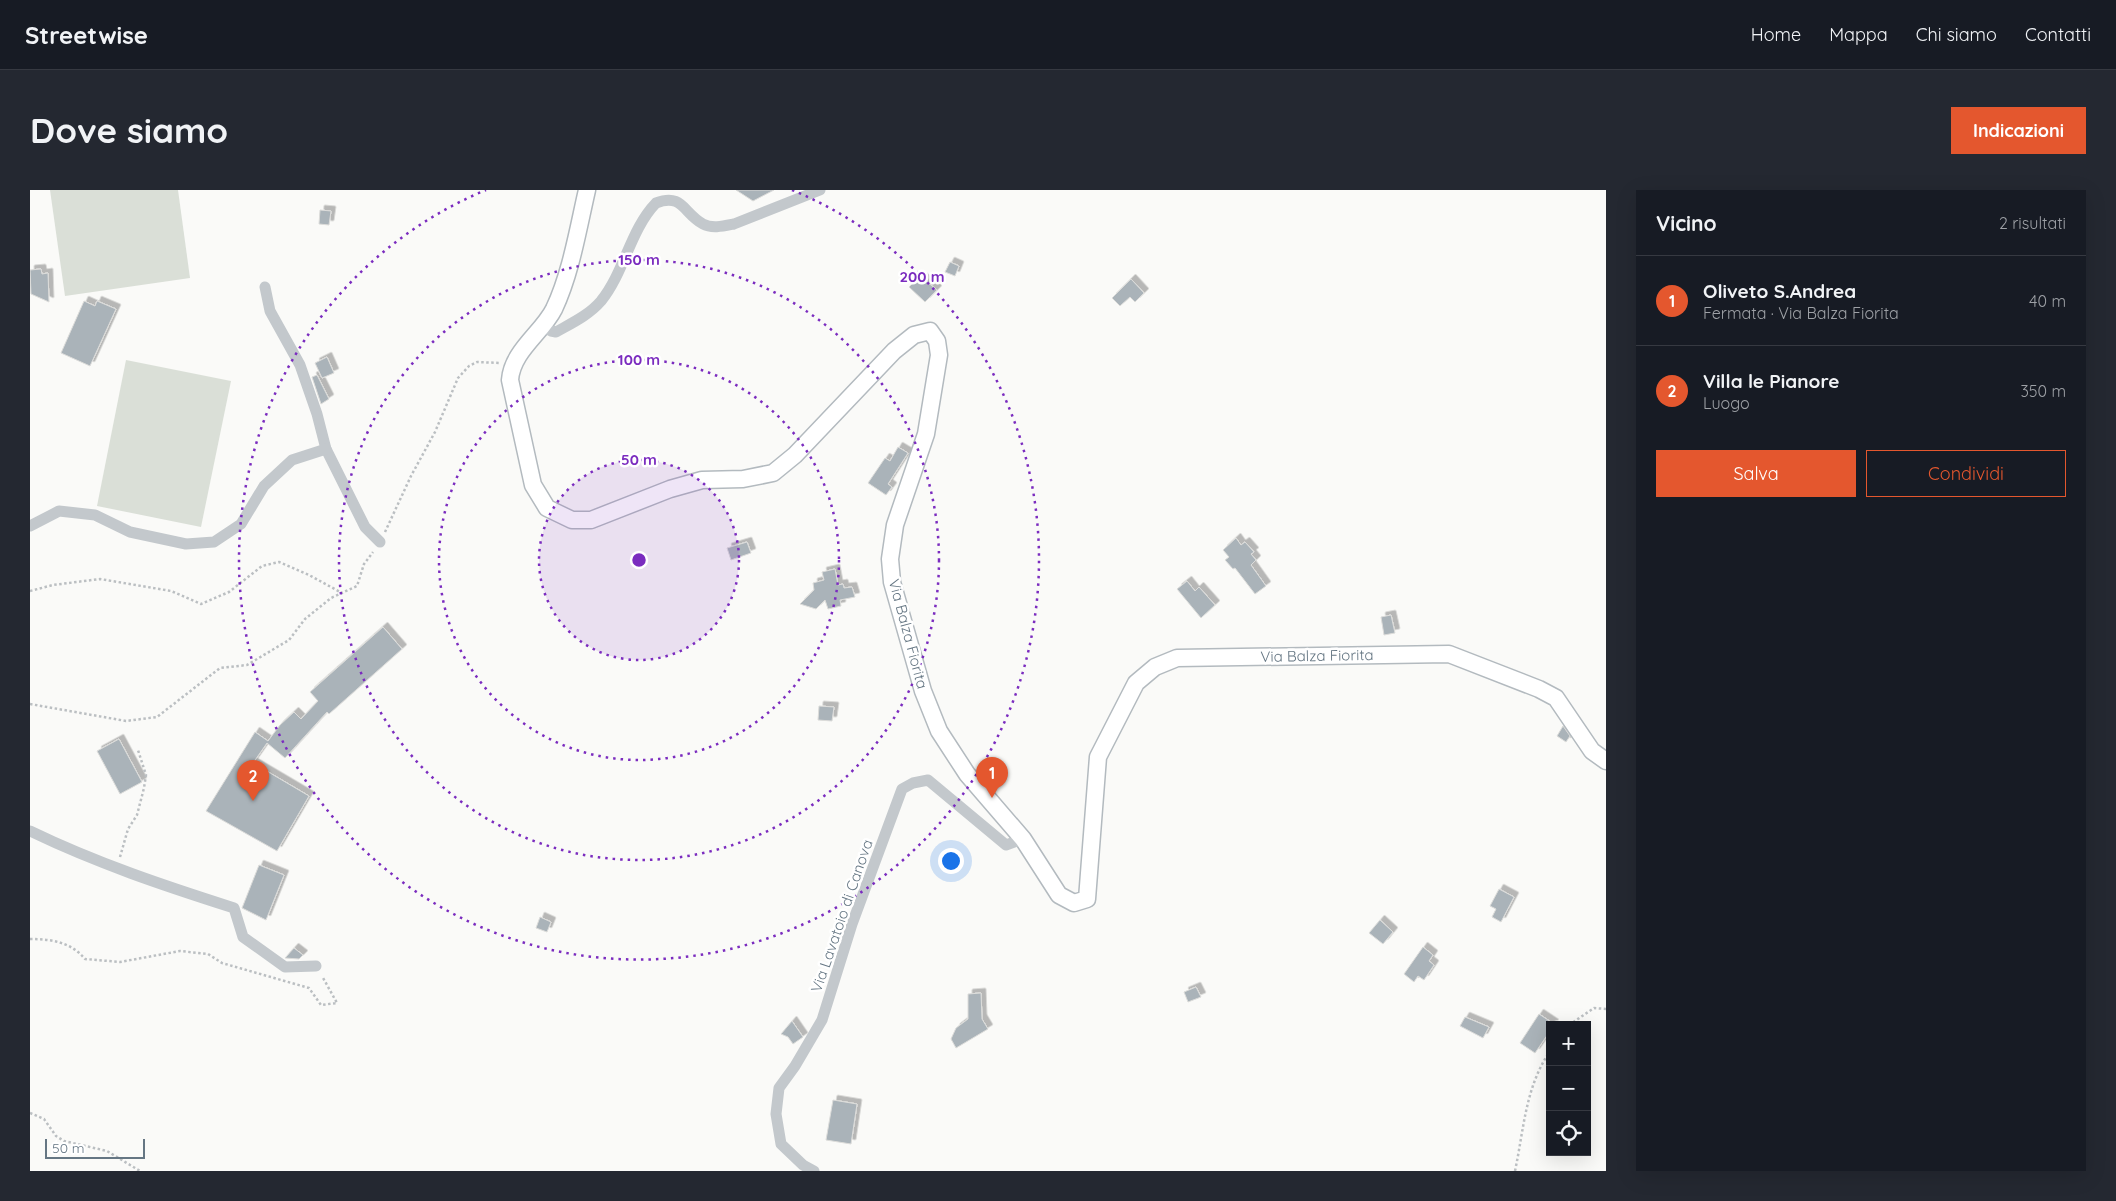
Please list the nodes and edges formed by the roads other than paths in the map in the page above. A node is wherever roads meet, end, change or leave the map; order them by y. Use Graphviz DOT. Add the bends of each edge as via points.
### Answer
graph roads {
  1 [pos="587,190"];
  2 [pos="820,190"];
  3 [pos="265,287"];
  4 [pos="544,326"];
  5 [pos="326,449"];
  6 [pos="30,526"];
  7 [pos="380,542"];
  8 [pos="1606,761"];
  9 [pos="30,831"];
  10 [pos="1023,839"];
  11 [pos="316,966"];
  12 [pos="814,1171"];
  1 -- 4 [label="street, Via Balza Fiorita" via="559,297"];
  2 -- 4 [label="street" via="722,226 702,223 671,199 656,203 635,234 625,259 601,300 591,311 556,332"];
  3 -- 5 [label="street" via="270,311 300,365"];
  4 -- 10 [label="street, Via Balza Fiorita" via="530,339 514,364 510,380 533,486 547,508 572,520 590,520 702,480 743,479 773,473 795,455 894,351 914,335 930,331 937,341 939,355 926,434 895,525 890,559 892,582 923,691 939,731 967,774"];
  5 -- 6 [label="street" via="292,460 264,486 241,524 214,542 186,544 130,532 95,515 59,511"];
  5 -- 7 [label="street" via="365,528"];
  8 -- 10 [label="street, Via Balza Fiorita" via="1592,751 1556,698 1539,688 1449,654 1177,658 1155,667 1136,683 1098,757 1088,899 1074,903 1058,895"];
  9 -- 11 [label="street" via="160,885 234,908 243,937 285,967"];
  10 -- 12 [label="street, Via Lavatoio di Canova" via="1006,845 928,780 902,789 852,924 822,1020 779,1088 776,1114 781,1144"];
}
